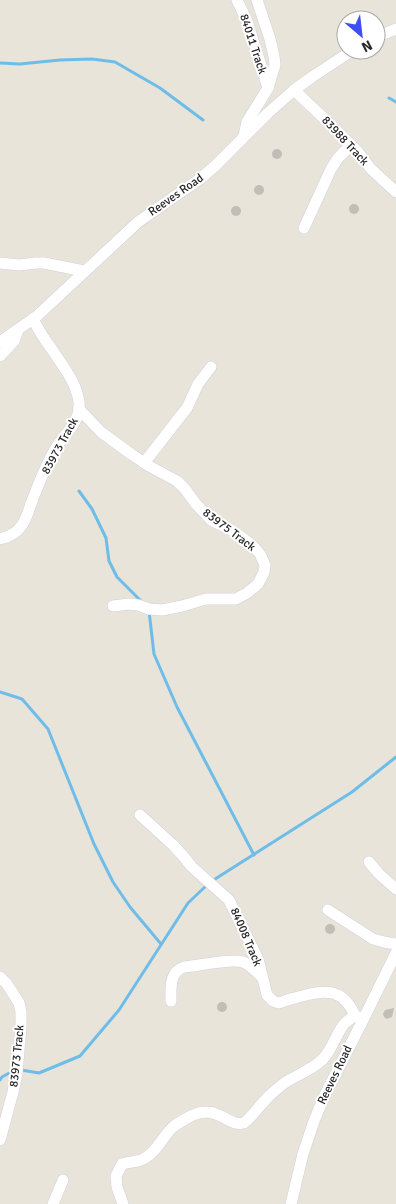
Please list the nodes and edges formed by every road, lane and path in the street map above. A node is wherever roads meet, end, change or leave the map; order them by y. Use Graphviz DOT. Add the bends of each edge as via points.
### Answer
graph roads {
  1 [pos="238,0"];
  2 [pos="257,0"];
  3 [pos="337,60"];
  4 [pos="268,88"];
  5 [pos="294,90"];
  6 [pos="244,136"];
  7 [pos="351,145"];
  8 [pos="396,192"];
  9 [pos="304,228"];
  10 [pos="0,263"];
  11 [pos="84,271"];
  12 [pos="33,319"];
  13 [pos="18,330"];
  14 [pos="0,342"];
  15 [pos="0,356"];
  16 [pos="212,367"];
  17 [pos="79,409"];
  18 [pos="144,463"];
  19 [pos="0,539"];
  20 [pos="113,606"];
  21 [pos="140,815"];
  22 [pos="369,862"];
  23 [pos="396,889"];
  24 [pos="328,910"];
  25 [pos="396,944"];
  26 [pos="396,953"];
  27 [pos="0,977"];
  28 [pos="262,977"];
  29 [pos="171,1001"];
  30 [pos="360,1017"];
  31 [pos="0,1140"];
  32 [pos="64,1180"];
  33 [pos="53,1204"];
  34 [pos="123,1204"];
  35 [pos="291,1204"];
  1 -- 4 [label="street, 84011 Track"];
  2 -- 4 [label="street" via="274,56 275,65"];
  3 -- 5 [label="street, Reeves Road"];
  4 -- 6 [label="street" via="247,122"];
  5 -- 6 [label="street, Reeves Road"];
  5 -- 7 [label="street, 83988 Track"];
  6 -- 11 [label="street, Reeves Road" via="201,178 138,222"];
  7 -- 8 [label="street, 83988 Track"];
  7 -- 9 [label="street" via="331,169"];
  10 -- 11 [label="street" via="44,263"];
  11 -- 12 [label="street, Reeves Road"];
  12 -- 13 [label="street, Reeves Road"];
  12 -- 17 [label="street, 83973 Track" via="66,369"];
  13 -- 14 [label="street, Reeves Road"];
  13 -- 15 [label="street" via="14,341"];
  16 -- 18 [label="street" via="198,384 183,413"];
  17 -- 18 [label="street, 83975 Track" via="101,432"];
  17 -- 19 [label="street, 83973 Track" via="76,421 57,447 39,483 28,516 16,532"];
  18 -- 20 [label="street, 83975 Track" via="177,480 211,520 233,530 254,546 265,565 264,572 258,584 242,597 206,599 162,610 129,604"];
  21 -- 28 [label="street, 84008 Track" via="229,900 258,959"];
  22 -- 23 [label="street"];
  24 -- 25 [label="street" via="374,939"];
  26 -- 30 [label="street, Reeves Road"];
  27 -- 31 [label="street, 83973 Track" via="19,1003 21,1027 17,1073"];
  28 -- 29 [label="street" via="243,962 184,967 173,976"];
  28 -- 30 [label="street, 84008 Track" via="267,995 278,1003 320,991 329,992 344,999"];
  30 -- 34 [label="street" via="345,1022 322,1059 278,1088 244,1123 239,1124 212,1112 193,1115 173,1127 160,1144 141,1160 122,1164 116,1176"];
  30 -- 35 [label="street, Reeves Road" via="314,1121"];
  32 -- 33 [label="street"];
}
